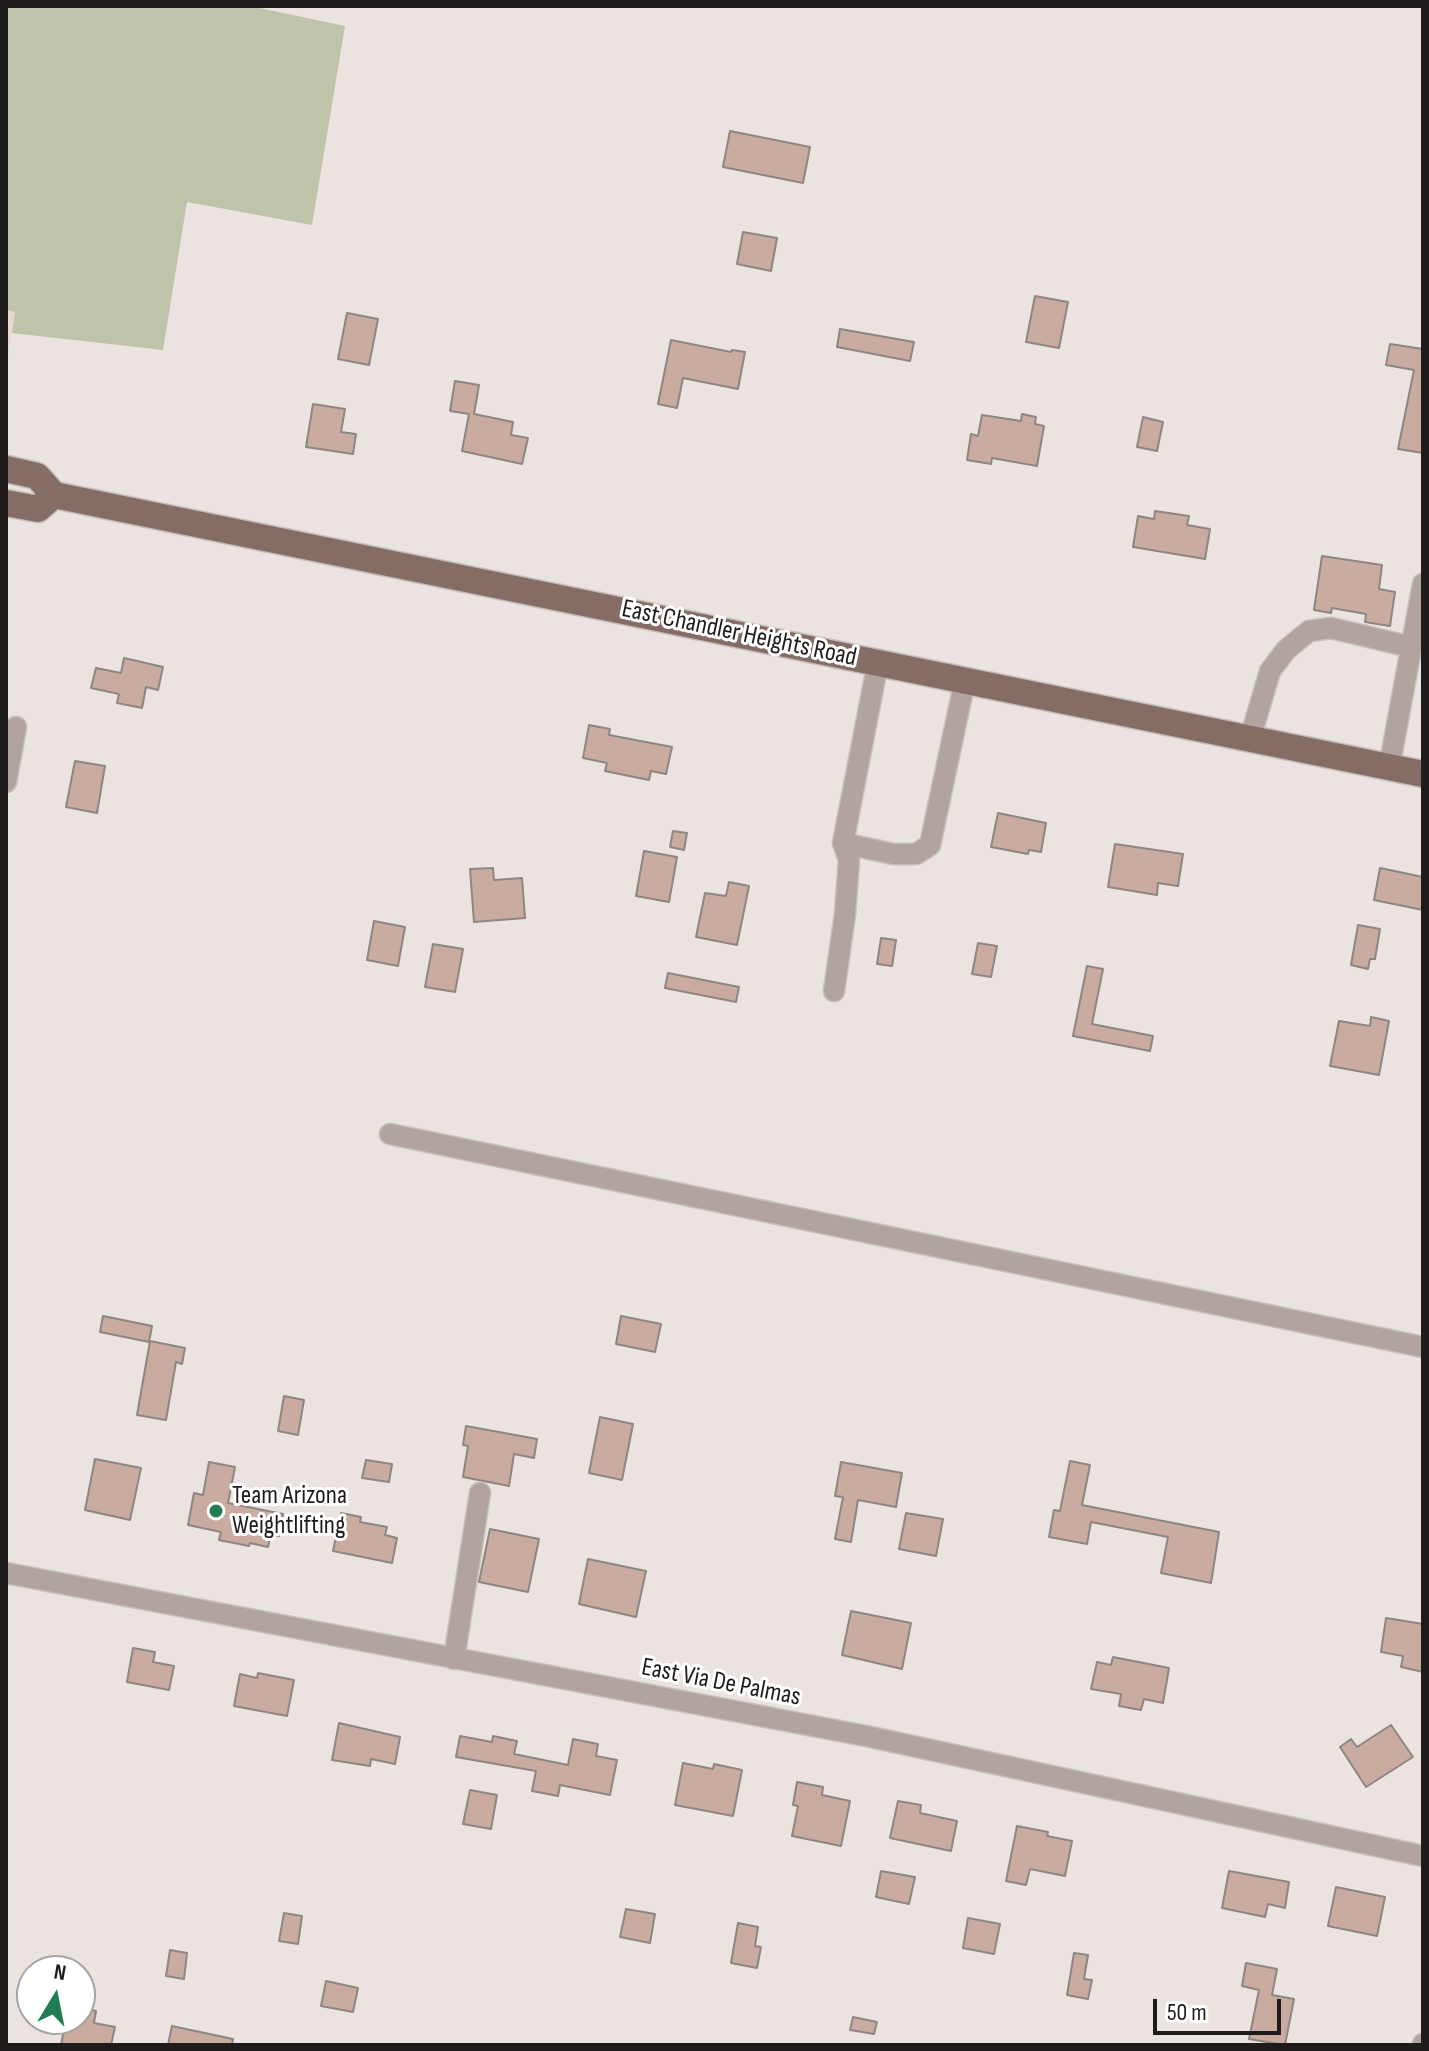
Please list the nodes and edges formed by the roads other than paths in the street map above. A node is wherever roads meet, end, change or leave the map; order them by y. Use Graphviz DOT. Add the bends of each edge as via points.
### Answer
graph roads {
  1 [pos="6,469"];
  2 [pos="54,495"];
  3 [pos="6,503"];
  4 [pos="1423,584"];
  5 [pos="1411,647"];
  6 [pos="878,662"];
  7 [pos="965,680"];
  8 [pos="16,727"];
  9 [pos="1250,739"];
  10 [pos="1389,768"];
  11 [pos="1423,774"];
  12 [pos="6,782"];
  13 [pos="843,843"];
  14 [pos="834,991"];
  15 [pos="390,1134"];
  16 [pos="1423,1347"];
  17 [pos="480,1493"];
  18 [pos="6,1573"];
  19 [pos="454,1659"];
  20 [pos="1423,1856"];
  1 -- 2 [label="main road, East Chandler Heights Road" via="37,476"];
  2 -- 3 [label="main road, East Chandler Heights Road" via="38,509"];
  2 -- 6 [label="main road, East Chandler Heights Road"];
  4 -- 5 [label="street"];
  5 -- 9 [label="street" via="1331,628 1309,631 1270,671"];
  5 -- 10 [label="street"];
  6 -- 7 [label="main road, East Chandler Heights Road"];
  6 -- 13 [label="street"];
  7 -- 9 [label="main road, East Chandler Heights Road"];
  7 -- 13 [label="street" via="930,845 916,854 893,854"];
  8 -- 12 [label="street"];
  9 -- 10 [label="main road, East Chandler Heights Road"];
  10 -- 11 [label="main road, East Chandler Heights Road"];
  13 -- 14 [label="street" via="849,860"];
  15 -- 16 [label="street"];
  17 -- 19 [label="street"];
  18 -- 19 [label="street, East Via De Palmas"];
  19 -- 20 [label="street, East Via De Palmas" via="866,1736"];
}
